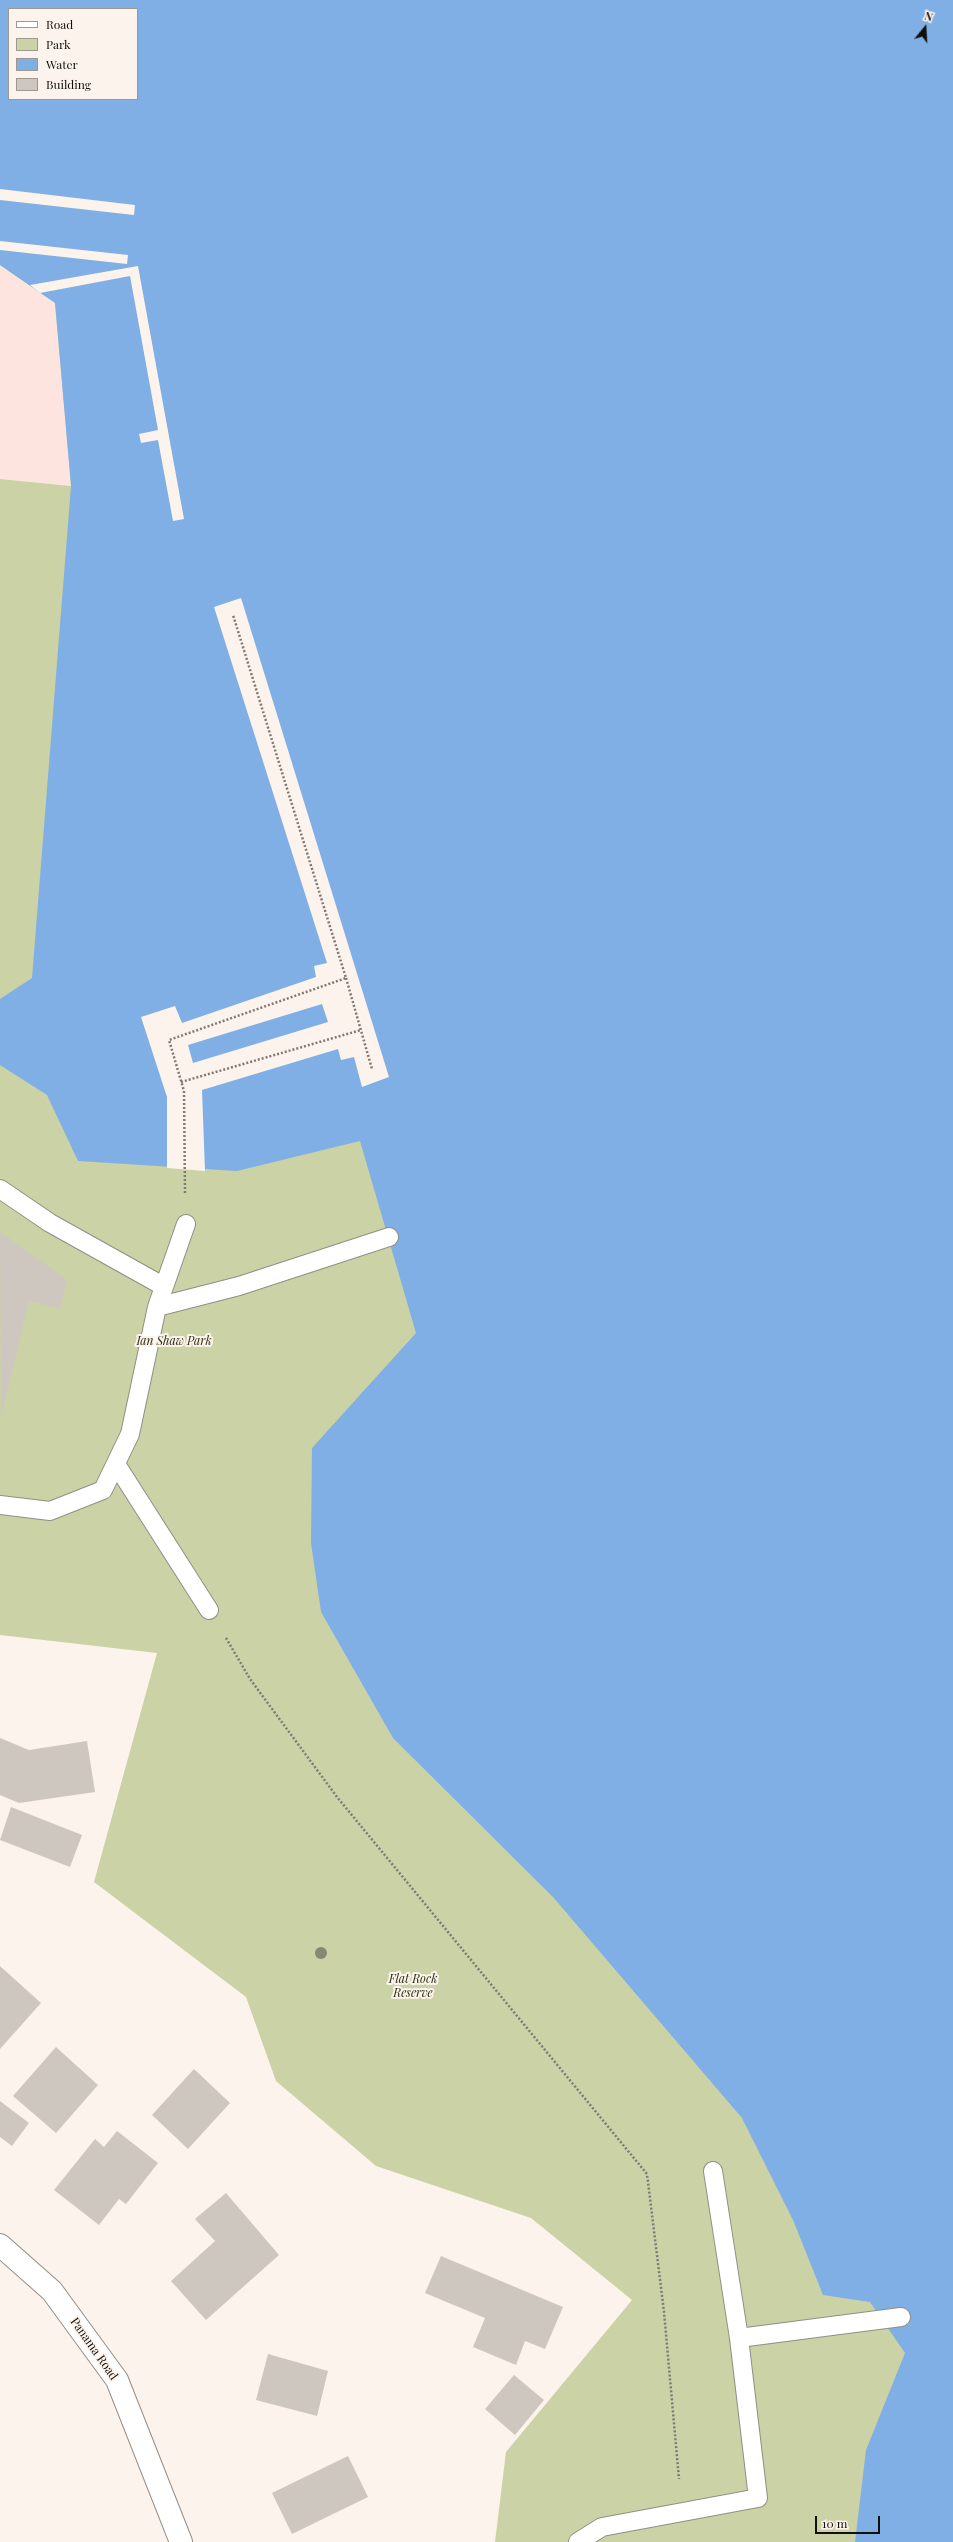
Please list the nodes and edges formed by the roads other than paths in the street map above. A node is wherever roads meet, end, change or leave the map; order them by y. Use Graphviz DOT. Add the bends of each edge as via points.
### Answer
graph roads {
  1 [pos="0,1189"];
  2 [pos="186,1224"];
  3 [pos="389,1237"];
  4 [pos="163,1286"];
  5 [pos="156,1307"];
  6 [pos="116,1464"];
  7 [pos="0,1505"];
  8 [pos="209,1610"];
  9 [pos="713,2171"];
  10 [pos="0,2245"];
  11 [pos="901,2318"];
  12 [pos="739,2338"];
  13 [pos="181,2542"];
  14 [pos="578,2542"];
  1 -- 4 [label="lane" via="50,1224"];
  2 -- 4 [label="lane"];
  3 -- 5 [label="lane" via="239,1286"];
  4 -- 5 [label="lane"];
  5 -- 6 [label="lane" via="130,1434"];
  6 -- 7 [label="lane" via="103,1490 50,1511"];
  6 -- 8 [label="lane"];
  9 -- 12 [label="lane"];
  10 -- 13 [label="street, Panama Road" via="52,2291 117,2380"];
  11 -- 12 [label="lane"];
  12 -- 14 [label="lane" via="758,2498 602,2527"];
}
